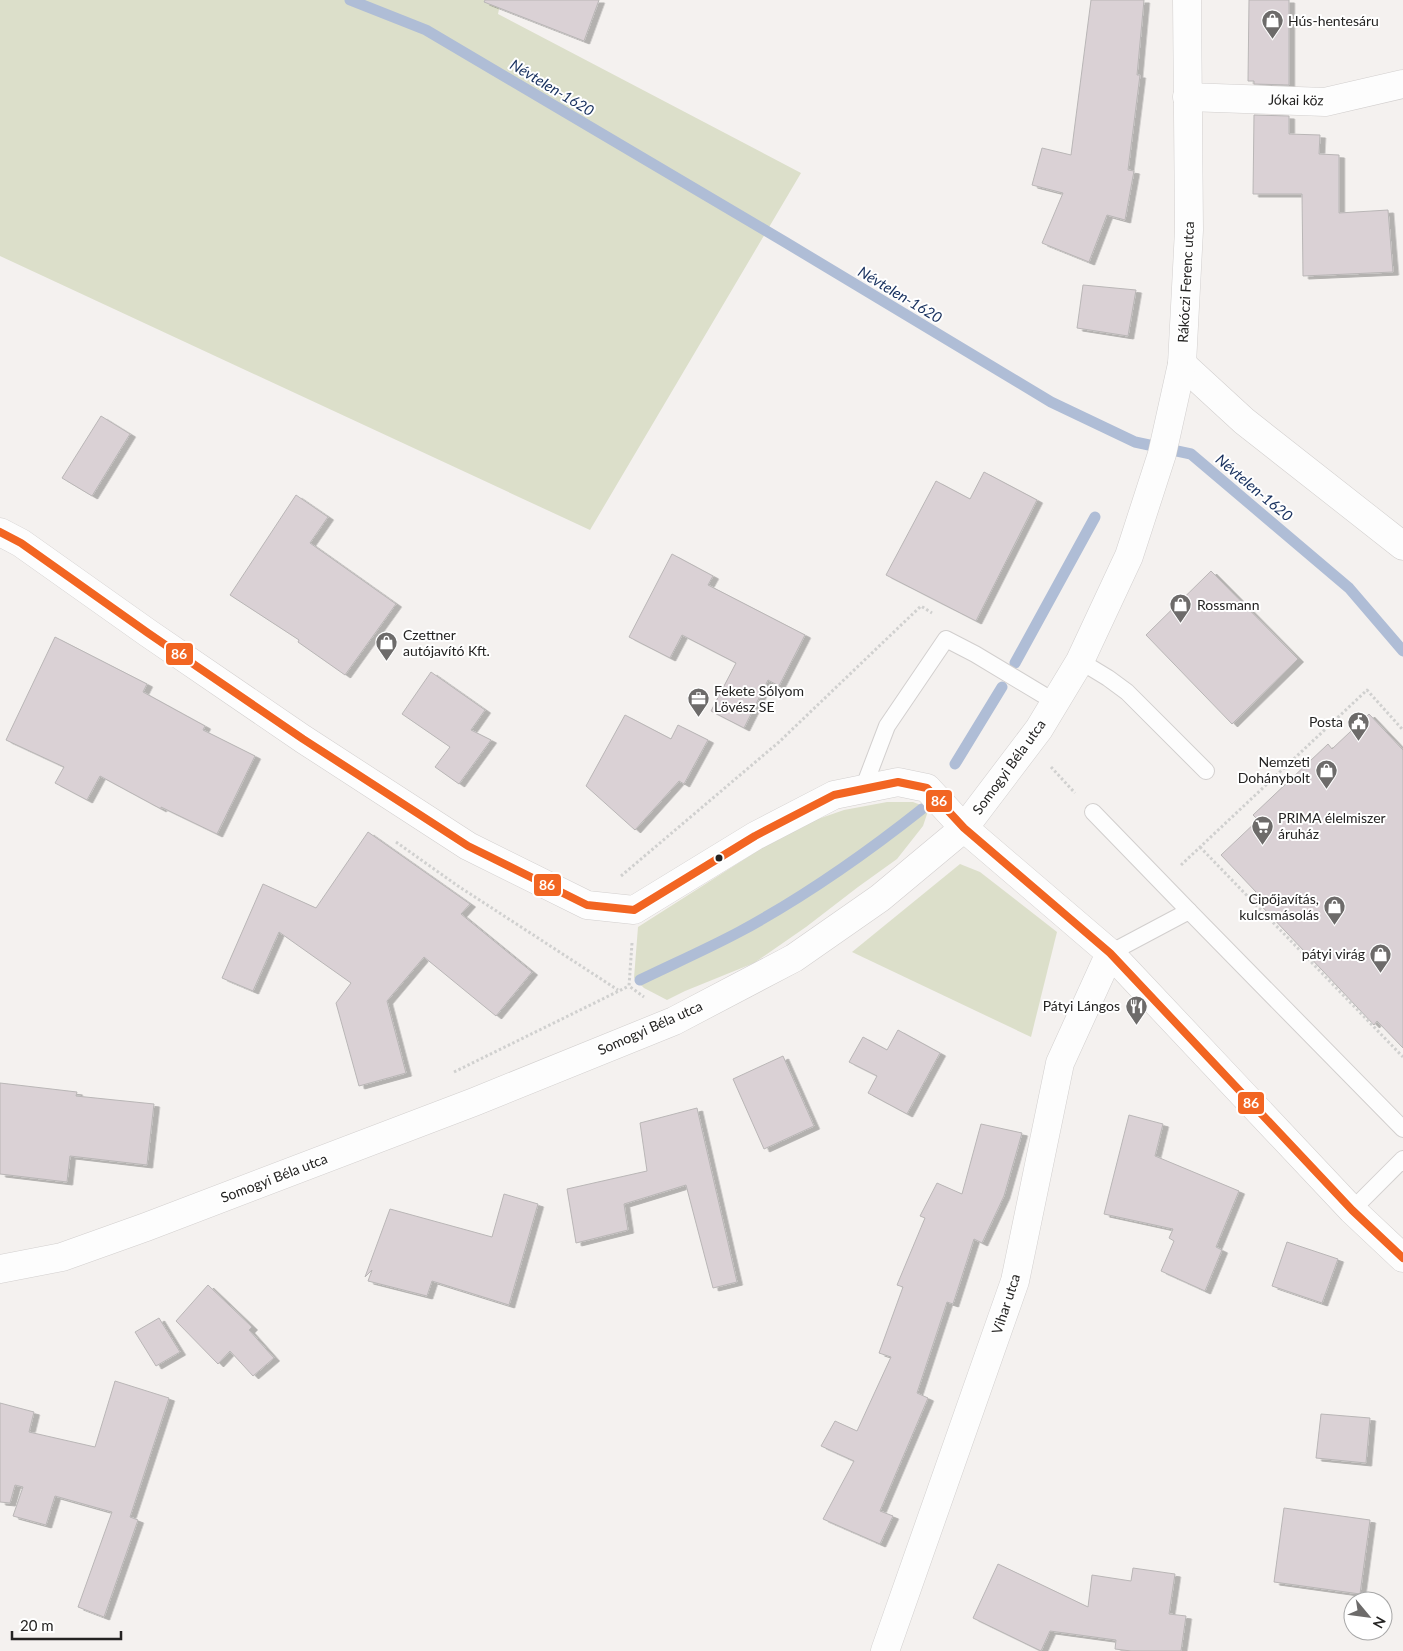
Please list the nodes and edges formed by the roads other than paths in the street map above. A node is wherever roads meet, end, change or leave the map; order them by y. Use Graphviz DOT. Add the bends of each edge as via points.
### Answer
graph roads {
  1 [pos="1186,0"];
  2 [pos="1403,84"];
  3 [pos="1188,97"];
  4 [pos="1182,364"];
  5 [pos="0,532"];
  6 [pos="1403,546"];
  7 [pos="1129,556"];
  8 [pos="1080,661"];
  9 [pos="1055,702"];
  10 [pos="1206,771"];
  11 [pos="863,789"];
  12 [pos="1093,812"];
  13 [pos="964,828"];
  14 [pos="1188,911"];
  15 [pos="1110,952"];
  16 [pos="1403,1130"];
  17 [pos="1403,1159"];
  18 [pos="1352,1210"];
  19 [pos="1403,1258"];
  20 [pos="0,1269"];
  21 [pos="885,1651"];
  1 -- 3 [label="street, Rákóczi Ferenc utca"];
  2 -- 3 [label="street, Jókai köz" via="1325,102"];
  3 -- 4 [label="street, Rákóczi Ferenc utca" via="1189,230"];
  4 -- 6 [label="street" via="1244,421"];
  4 -- 7 [label="street, Rákóczi Ferenc utca" via="1162,454"];
  5 -- 11 [label="street" via="21,542 286,728 468,846 587,905 634,910 755,836 834,795"];
  7 -- 8 [label="street, Somogyi Béla utca"];
  8 -- 9 [label="street, Somogyi Béla utca"];
  8 -- 10 [label="lane" via="1127,692"];
  9 -- 11 [label="lane" via="946,639 887,726"];
  9 -- 13 [label="street, Somogyi Béla utca" via="1039,729"];
  11 -- 13 [label="street" via="898,782 927,788"];
  12 -- 14 [label="lane"];
  13 -- 15 [label="street"];
  13 -- 20 [label="street, Somogyi Béla utca" via="880,898 794,958 674,1021 146,1228 62,1256"];
  14 -- 15 [label="lane"];
  14 -- 16 [label="lane"];
  15 -- 18 [label="street"];
  15 -- 21 [label="street, Vihar utca" via="1060,1063 1015,1281"];
  17 -- 18 [label="lane"];
  18 -- 19 [label="street"];
}
